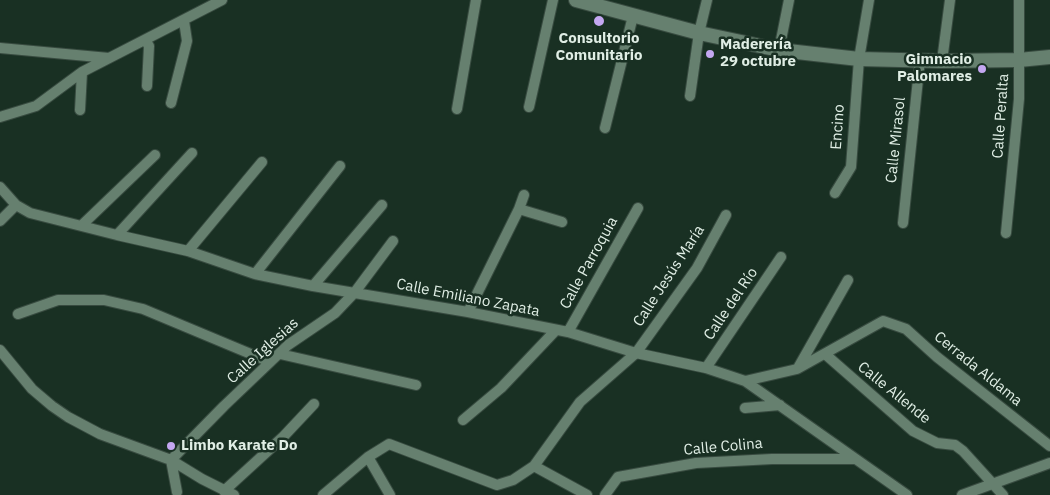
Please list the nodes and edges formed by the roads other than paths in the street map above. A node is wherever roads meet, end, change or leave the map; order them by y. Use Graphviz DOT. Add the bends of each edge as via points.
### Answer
graph roads {
  1 [pos="222,0"];
  2 [pos="476,0"];
  3 [pos="553,0"];
  4 [pos="576,0"];
  5 [pos="707,0"];
  6 [pos="789,0"];
  7 [pos="869,0"];
  8 [pos="950,0"];
  9 [pos="1019,0"];
  10 [pos="614,6"];
  11 [pos="633,16"];
  12 [pos="184,21"];
  13 [pos="699,33"];
  14 [pos="145,40"];
  15 [pos="0,48"];
  16 [pos="779,50"];
  17 [pos="1050,57"];
  18 [pos="110,58"];
  19 [pos="859,59"];
  20 [pos="920,60"];
  21 [pos="1019,60"];
  22 [pos="942,61"];
  23 [pos="82,72"];
  24 [pos="147,86"];
  25 [pos="690,96"];
  26 [pos="171,103"];
  27 [pos="529,107"];
  28 [pos="457,109"];
  29 [pos="80,110"];
  30 [pos="0,117"];
  31 [pos="605,128"];
  32 [pos="192,152"];
  33 [pos="155,155"];
  34 [pos="262,162"];
  35 [pos="340,166"];
  36 [pos="0,187"];
  37 [pos="835,193"];
  38 [pos="524,195"];
  39 [pos="16,205"];
  40 [pos="382,205"];
  41 [pos="638,208"];
  42 [pos="519,209"];
  43 [pos="726,215"];
  44 [pos="0,221"];
  45 [pos="562,222"];
  46 [pos="903,223"];
  47 [pos="82,225"];
  48 [pos="1006,233"];
  49 [pos="117,235"];
  50 [pos="393,241"];
  51 [pos="188,251"];
  52 [pos="781,257"];
  53 [pos="255,274"];
  54 [pos="848,280"];
  55 [pos="313,286"];
  56 [pos="355,292"];
  57 [pos="468,312"];
  58 [pos="18,314"];
  59 [pos="556,330"];
  60 [pos="568,332"];
  61 [pos="0,350"];
  62 [pos="636,353"];
  63 [pos="280,354"];
  64 [pos="825,354"];
  65 [pos="270,362"];
  66 [pos="706,368"];
  67 [pos="797,369"];
  68 [pos="745,381"];
  69 [pos="416,385"];
  70 [pos="314,404"];
  71 [pos="780,405"];
  72 [pos="745,408"];
  73 [pos="463,420"];
  74 [pos="1050,446"];
  75 [pos="368,457"];
  76 [pos="855,459"];
  77 [pos="171,460"];
  78 [pos="534,466"];
  79 [pos="1048,467"];
  80 [pos="993,485"];
  81 [pos="224,490"];
  82 [pos="176,492"];
  83 [pos="234,495"];
  84 [pos="323,495"];
  85 [pos="390,495"];
  86 [pos="587,495"];
  87 [pos="605,495"];
  88 [pos="907,495"];
  89 [pos="962,495"];
  90 [pos="1003,495"];
  1 -- 12 [label="street"];
  2 -- 28 [label="street"];
  3 -- 27 [label="street"];
  4 -- 10 [label="street"];
  5 -- 13 [label="street"];
  6 -- 16 [label="street"];
  7 -- 19 [label="street, Encino"];
  8 -- 22 [label="street"];
  9 -- 21 [label="street, Calle Peralta"];
  10 -- 11 [label="street"];
  11 -- 13 [label="street"];
  11 -- 31 [label="street"];
  12 -- 14 [label="street"];
  12 -- 26 [label="street" via="187,41"];
  13 -- 16 [label="street"];
  13 -- 25 [label="street"];
  14 -- 18 [label="street"];
  14 -- 24 [label="street" via="149,46"];
  15 -- 18 [label="street"];
  16 -- 19 [label="street"];
  17 -- 21 [label="street"];
  18 -- 23 [label="street"];
  19 -- 20 [label="street"];
  19 -- 37 [label="street, Encino" via="850,167"];
  20 -- 22 [label="street"];
  20 -- 46 [label="street, Calle Mirasol"];
  21 -- 22 [label="street"];
  21 -- 48 [label="street, Calle Peralta"];
  23 -- 29 [label="street"];
  23 -- 30 [label="street" via="36,106"];
  32 -- 49 [label="street"];
  33 -- 47 [label="street"];
  34 -- 51 [label="street"];
  35 -- 53 [label="street"];
  36 -- 39 [label="street, Calle Emiliano Zapata"];
  38 -- 42 [label="street"];
  39 -- 44 [label="street"];
  39 -- 47 [label="street, Calle Emiliano Zapata" via="30,213"];
  40 -- 55 [label="street"];
  41 -- 60 [label="street, Calle Parroquia"];
  42 -- 45 [label="street"];
  42 -- 57 [label="street"];
  43 -- 62 [label="street, Calle Jesús María" via="697,268"];
  47 -- 49 [label="street, Calle Emiliano Zapata"];
  49 -- 51 [label="street, Calle Emiliano Zapata"];
  50 -- 56 [label="street, Calle Iglesias"];
  51 -- 53 [label="street, Calle Emiliano Zapata"];
  52 -- 66 [label="street, Calle del Río"];
  53 -- 55 [label="street, Calle Emiliano Zapata"];
  54 -- 67 [label="street"];
  55 -- 56 [label="street, Calle Emiliano Zapata"];
  56 -- 57 [label="street, Calle Emiliano Zapata"];
  56 -- 63 [label="street, Calle Iglesias" via="335,313 310,328"];
  57 -- 59 [label="street, Calle Emiliano Zapata"];
  58 -- 65 [label="street" via="58,300 104,300 143,309"];
  59 -- 60 [label="street, Calle Emiliano Zapata"];
  59 -- 73 [label="street" via="500,388"];
  60 -- 62 [label="street, Calle Emiliano Zapata"];
  61 -- 77 [label="street" via="32,389 68,417 100,434"];
  62 -- 66 [label="street, Calle Emiliano Zapata"];
  62 -- 78 [label="street, Calle Jesús María" via="580,402"];
  63 -- 65 [label="street, Calle Iglesias"];
  63 -- 69 [label="street"];
  64 -- 67 [label="street"];
  64 -- 74 [label="street, Cerrada Aldama" via="883,322 906,329"];
  64 -- 80 [label="street, Calle Allende" via="913,430 937,443 955,445"];
  65 -- 77 [label="street, Calle Iglesias"];
  66 -- 68 [label="street, Calle Emiliano Zapata"];
  67 -- 68 [label="street"];
  68 -- 71 [label="street, Calle Emiliano Zapata"];
  70 -- 81 [label="street"];
  71 -- 72 [label="street"];
  71 -- 76 [label="street, Calle Emiliano Zapata"];
  75 -- 78 [label="street" via="389,444 498,485 513,480"];
  75 -- 84 [label="street"];
  75 -- 85 [label="street"];
  76 -- 87 [label="street, Calle Colina" via="696,463 618,477"];
  76 -- 88 [label="street, Calle Emiliano Zapata"];
  77 -- 81 [label="street"];
  77 -- 82 [label="street"];
  78 -- 86 [label="street"];
  79 -- 80 [label="street"];
  80 -- 89 [label="street"];
  80 -- 90 [label="street, Calle Allende"];
  81 -- 83 [label="street"];
}
